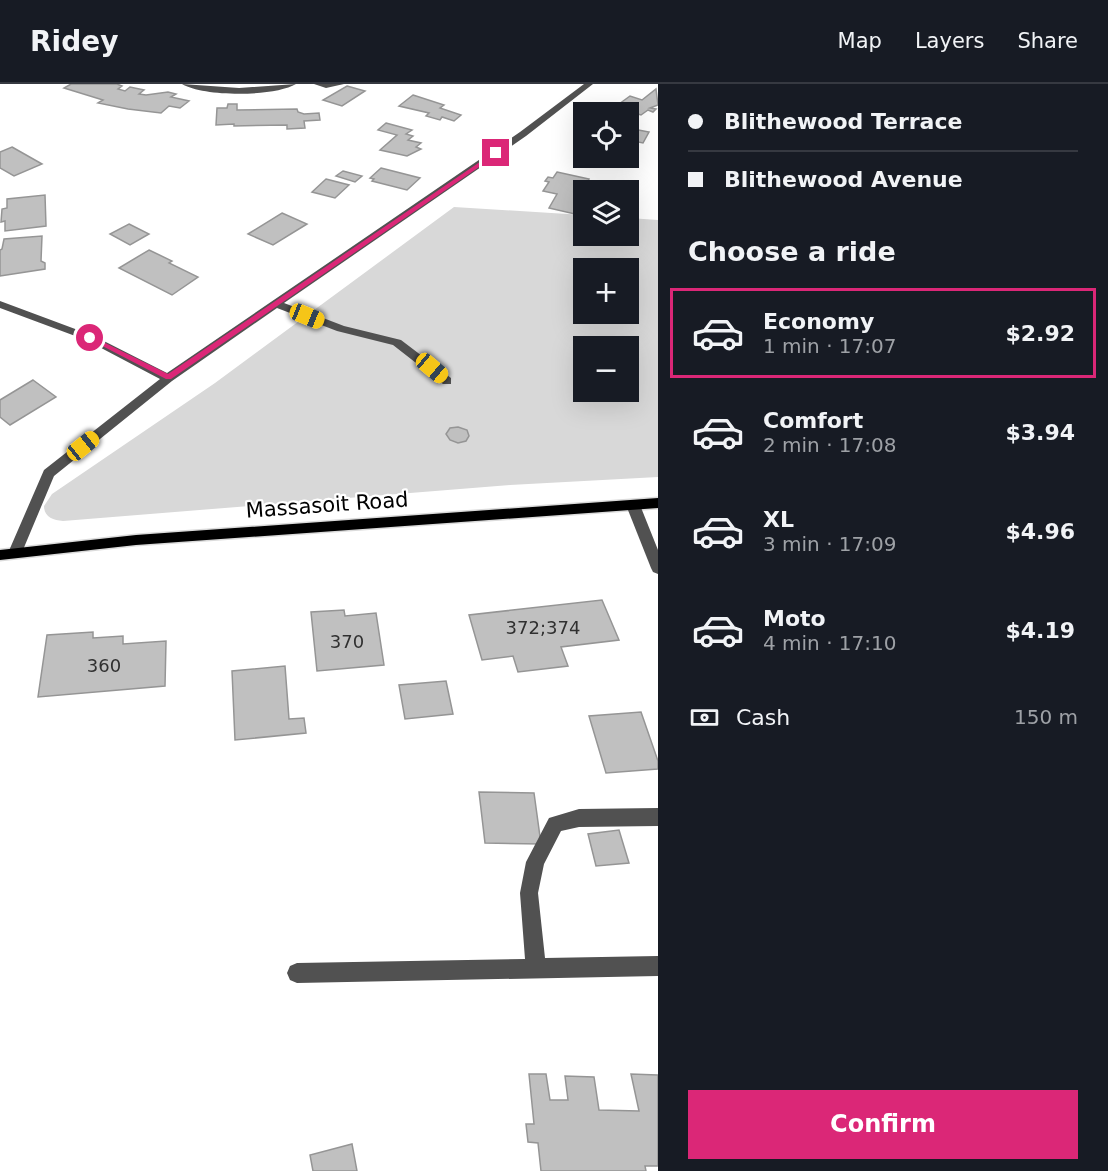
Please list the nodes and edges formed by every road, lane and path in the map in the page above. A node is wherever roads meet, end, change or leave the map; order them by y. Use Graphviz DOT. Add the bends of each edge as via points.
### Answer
graph roads {
  1 [pos="190,84"];
  2 [pos="292,84"];
  3 [pos="318,84"];
  4 [pos="340,84"];
  5 [pos="589,84"];
  6 [pos="275,303"];
  7 [pos="0,304"];
  8 [pos="168,378"];
  9 [pos="447,381"];
  10 [pos="658,503"];
  11 [pos="633,505"];
  12 [pos="15,553"];
  13 [pos="0,555"];
  14 [pos="658,568"];
  15 [pos="658,817"];
  16 [pos="658,966"];
  17 [pos="536,969"];
  18 [pos="297,974"];
  1 -- 2 [label="street" via="246,92"];
  3 -- 4 [label="street"];
  5 -- 6 [label="street" via="523,134"];
  6 -- 8 [label="street"];
  6 -- 9 [label="street" via="341,329 397,342"];
  7 -- 8 [label="street" via="90,338"];
  8 -- 12 [label="street" via="49,473"];
  10 -- 11 [label="main road, Massasoit Road"];
  11 -- 12 [label="main road, Massasoit Road" via="136,540"];
  11 -- 14 [label="street"];
  12 -- 13 [label="main road, Massasoit Road"];
  15 -- 17 [label="street" via="579,818 555,824 535,862 529,893"];
  16 -- 17 [label="street"];
  17 -- 18 [label="street"];
}
